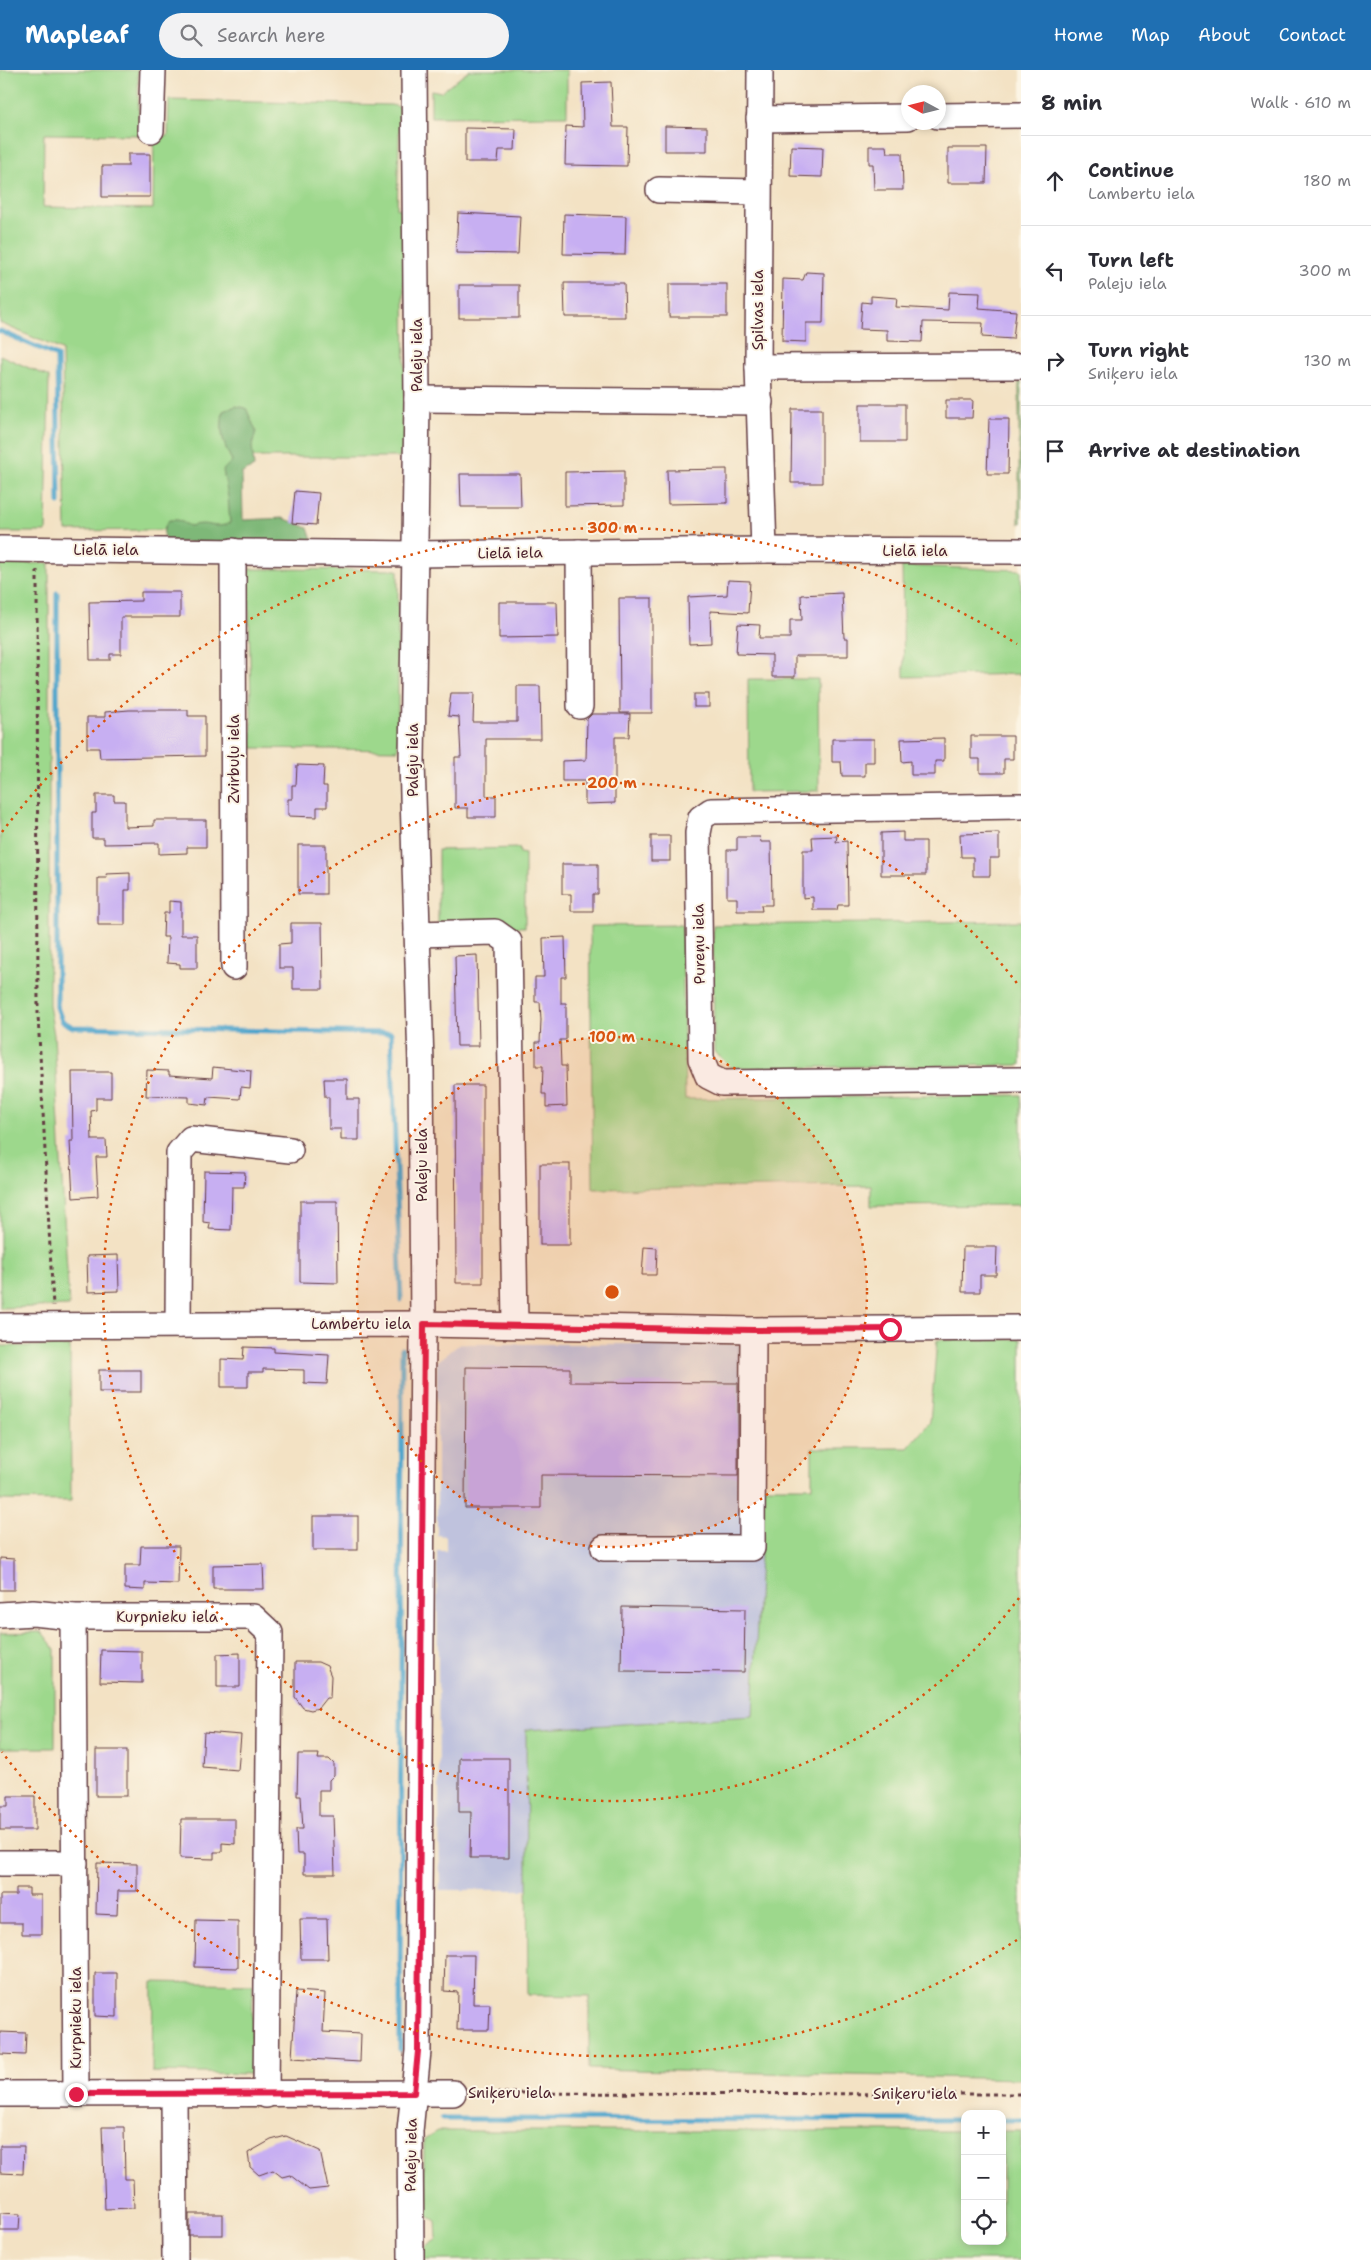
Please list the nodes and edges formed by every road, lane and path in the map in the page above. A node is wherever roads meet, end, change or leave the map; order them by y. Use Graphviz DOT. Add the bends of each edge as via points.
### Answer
graph roads {
  1 [pos="153,70"];
  2 [pos="414,70"];
  3 [pos="760,70"];
  4 [pos="1021,114"];
  5 [pos="946,116"];
  6 [pos="901,117"];
  7 [pos="759,119"];
  8 [pos="152,130"];
  9 [pos="659,190"];
  10 [pos="758,192"];
  11 [pos="1021,366"];
  12 [pos="758,367"];
  13 [pos="417,399"];
  14 [pos="760,402"];
  15 [pos="0,549"];
  16 [pos="37,549"];
  17 [pos="764,550"];
  18 [pos="233,551"];
  19 [pos="1021,551"];
  20 [pos="579,552"];
  21 [pos="415,554"];
  22 [pos="580,706"];
  23 [pos="1021,806"];
  24 [pos="417,934"];
  25 [pos="234,967"];
  26 [pos="1021,1080"];
  27 [pos="290,1150"];
  28 [pos="424,1324"];
  29 [pos="178,1325"];
  30 [pos="515,1325"];
  31 [pos="0,1326"];
  32 [pos="54,1326"];
  33 [pos="1021,1328"];
  34 [pos="753,1330"];
  35 [pos="604,1548"];
  36 [pos="0,1615"];
  37 [pos="74,1617"];
  38 [pos="0,1863"];
  39 [pos="75,1863"];
  40 [pos="414,2093"];
  41 [pos="453,2093"];
  42 [pos="0,2094"];
  43 [pos="76,2094"];
  44 [pos="1021,2094"];
  45 [pos="174,2095"];
  46 [pos="266,2095"];
  47 [pos="175,2260"];
  48 [pos="411,2260"];
  1 -- 8 [label="street"];
  2 -- 13 [label="street, Paleju iela"];
  3 -- 7 [label="street, Spilvas iela"];
  4 -- 5 [label="street"];
  6 -- 7 [label="street"];
  7 -- 10 [label="street, Spilvas iela"];
  9 -- 10 [label="street"];
  10 -- 12 [label="street, Spilvas iela"];
  11 -- 12 [label="street"];
  12 -- 14 [label="street, Spilvas iela"];
  13 -- 14 [label="street"];
  13 -- 21 [label="street, Paleju iela"];
  14 -- 17 [label="street, Spilvas iela"];
  15 -- 16 [label="street, Lielā iela"];
  16 -- 18 [label="street, Lielā iela"];
  16 -- 32 [label="path" via="38,1015"];
  17 -- 19 [label="street, Lielā iela"];
  17 -- 20 [label="street, Lielā iela"];
  18 -- 21 [label="street, Lielā iela"];
  18 -- 25 [label="street, Zvirbuļu iela"];
  20 -- 21 [label="street, Lielā iela"];
  20 -- 22 [label="street"];
  21 -- 24 [label="street, Paleju iela" via="412,762"];
  23 -- 26 [label="street, Pureņu iela" via="710,811 701,818 698,833 701,1059 708,1076 722,1083"];
  24 -- 28 [label="street, Paleju iela"];
  24 -- 30 [label="street" via="495,932 509,942"];
  27 -- 29 [label="street" via="191,1139 179,1153"];
  28 -- 29 [label="street, Lambertu iela"];
  28 -- 30 [label="street, Lambertu iela"];
  28 -- 40 [label="street, Paleju iela" via="418,2051"];
  29 -- 32 [label="street, Lambertu iela"];
  30 -- 34 [label="street, Lambertu iela"];
  31 -- 32 [label="street, Lambertu iela"];
  33 -- 34 [label="street, Lambertu iela"];
  34 -- 35 [label="street" via="752,1548"];
  36 -- 37 [label="street" via="33,1613"];
  37 -- 39 [label="street, Kurpnieku iela"];
  37 -- 46 [label="street, Kurpnieku iela" via="253,1617 270,1633"];
  38 -- 39 [label="street"];
  39 -- 43 [label="street, Kurpnieku iela"];
  40 -- 41 [label="street, Sniķeru iela"];
  40 -- 46 [label="street, Sniķeru iela"];
  40 -- 48 [label="street, Paleju iela" via="410,2131 422,2231"];
  41 -- 44 [label="path, Sniķeru iela"];
  42 -- 43 [label="street, Sniķeru iela"];
  43 -- 45 [label="street, Sniķeru iela"];
  45 -- 46 [label="street, Sniķeru iela"];
  45 -- 47 [label="street"];
}
